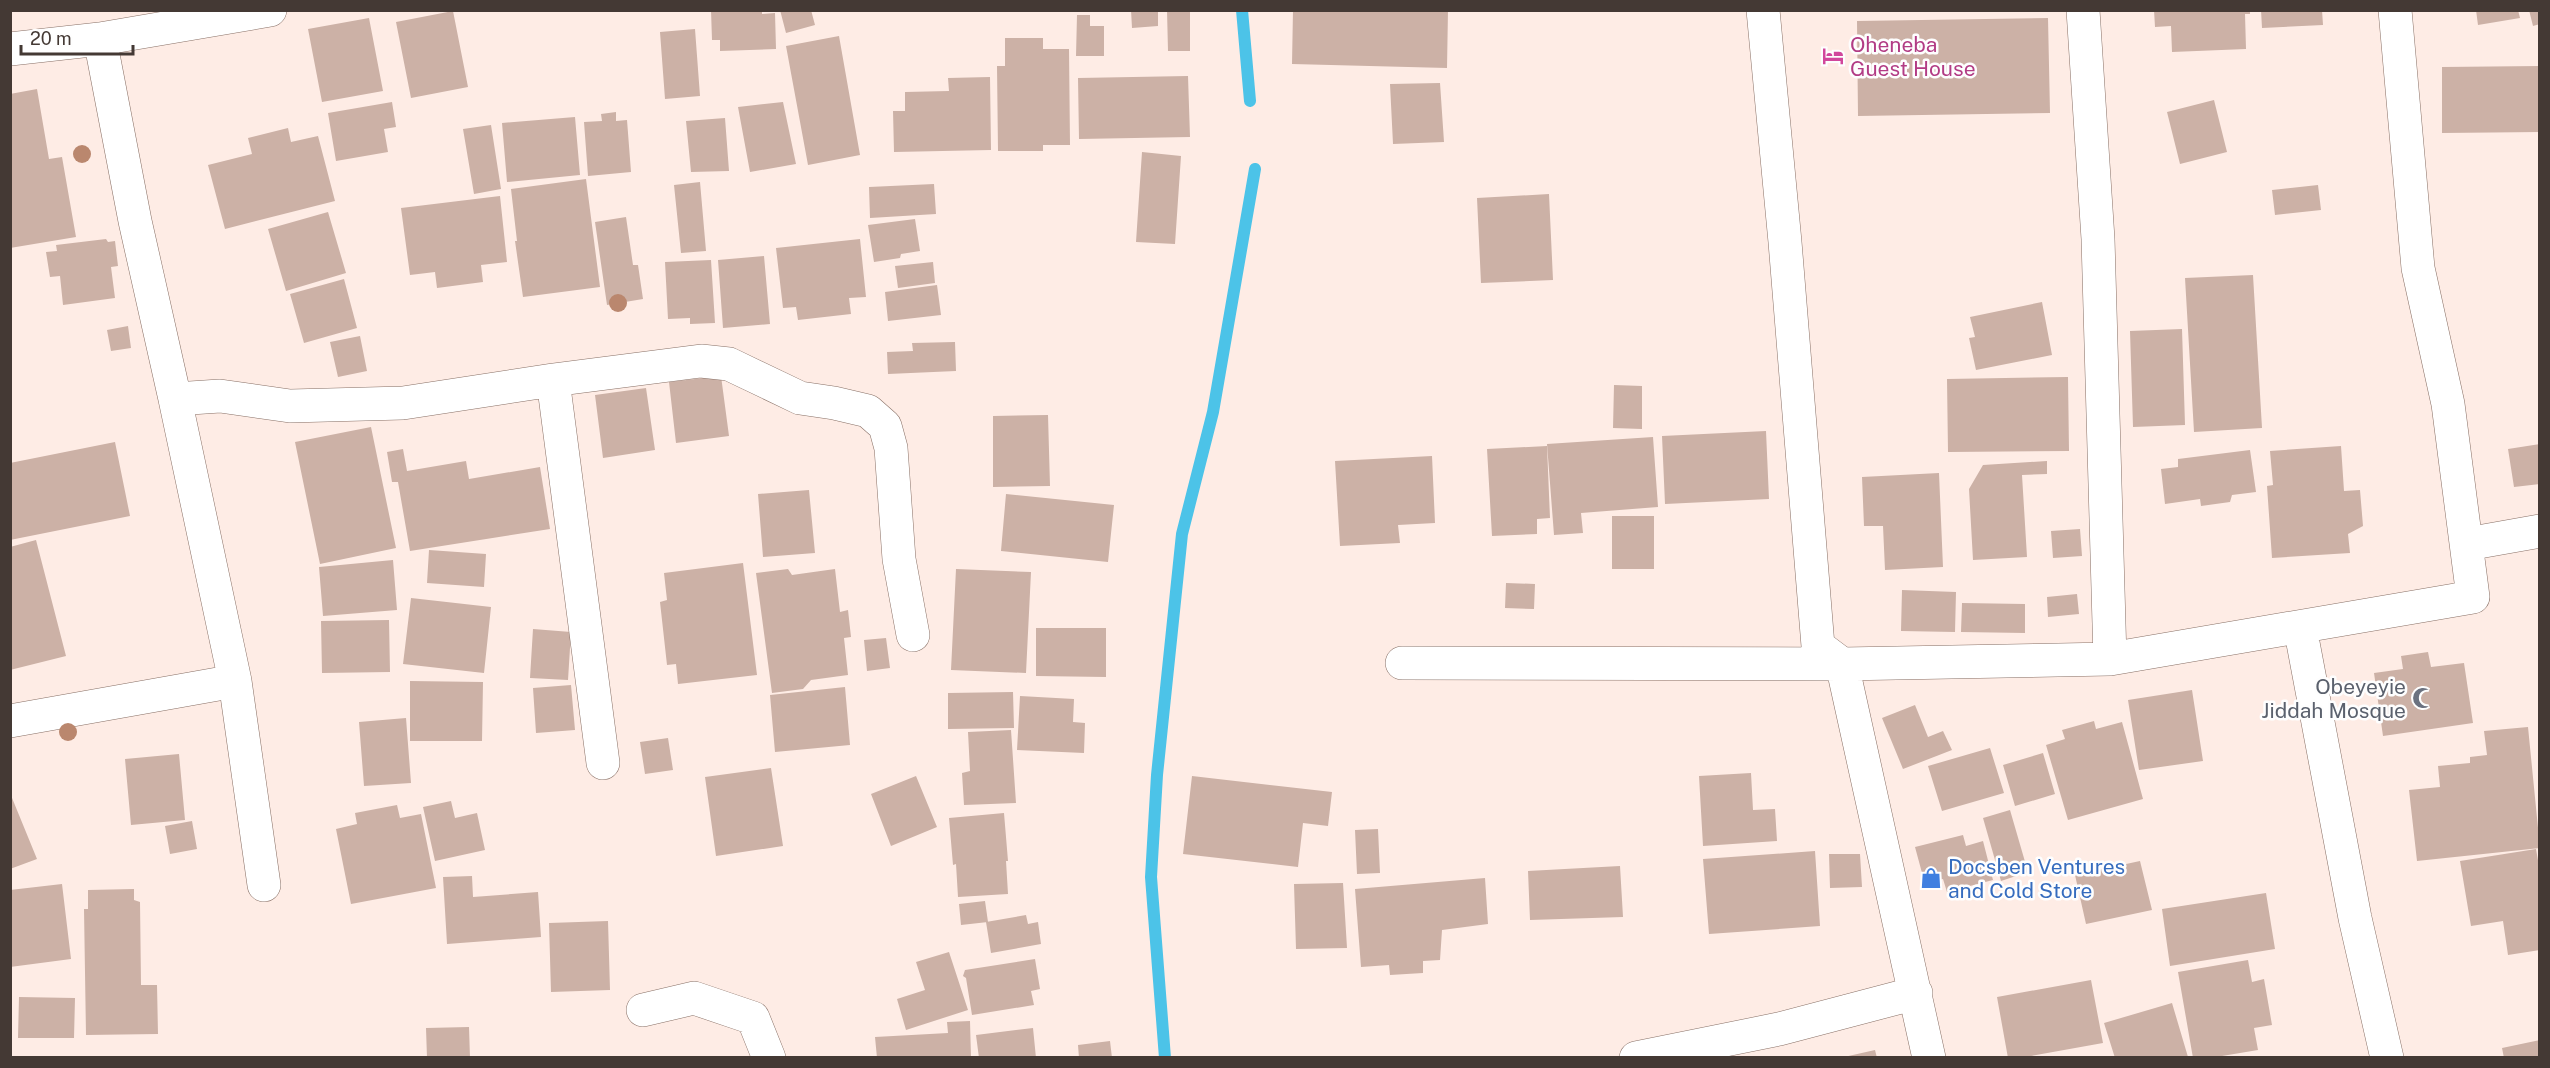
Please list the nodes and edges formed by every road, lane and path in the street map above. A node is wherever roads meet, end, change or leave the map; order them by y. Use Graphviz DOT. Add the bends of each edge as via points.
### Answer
graph roads {
  1 [pos="270,10"];
  2 [pos="1763,10"];
  3 [pos="2083,10"];
  4 [pos="2395,10"];
  5 [pos="100,39"];
  6 [pos="10,49"];
  7 [pos="553,380"];
  8 [pos="175,399"];
  9 [pos="2540,531"];
  10 [pos="2466,544"];
  11 [pos="2300,627"];
  12 [pos="913,635"];
  13 [pos="2110,659"];
  14 [pos="1402,663"];
  15 [pos="1842,664"];
  16 [pos="235,681"];
  17 [pos="10,721"];
  18 [pos="603,763"];
  19 [pos="264,885"];
  20 [pos="1916,993"];
  21 [pos="643,1010"];
  22 [pos="769,1058"];
  23 [pos="1636,1058"];
  24 [pos="1929,1058"];
  25 [pos="2387,1058"];
  1 -- 5 [label="street"];
  2 -- 15 [label="street" via="1818,646"];
  3 -- 13 [label="street" via="2098,239"];
  4 -- 10 [label="street" via="2418,268 2448,404"];
  5 -- 6 [label="street"];
  5 -- 8 [label="street"];
  7 -- 8 [label="street" via="403,403 290,406 220,396"];
  7 -- 12 [label="street" via="702,361 729,364 800,398 868,411 885,426 891,448 899,559"];
  7 -- 18 [label="street"];
  8 -- 16 [label="street"];
  9 -- 10 [label="street"];
  10 -- 11 [label="street" via="2473,597"];
  11 -- 13 [label="street"];
  11 -- 25 [label="street" via="2355,918"];
  13 -- 15 [label="street"];
  14 -- 15 [label="street"];
  15 -- 20 [label="street"];
  16 -- 17 [label="street"];
  16 -- 19 [label="street"];
  20 -- 23 [label="street" via="1779,1029"];
  20 -- 24 [label="street"];
  21 -- 22 [label="street" via="694,998 753,1018"];
}
